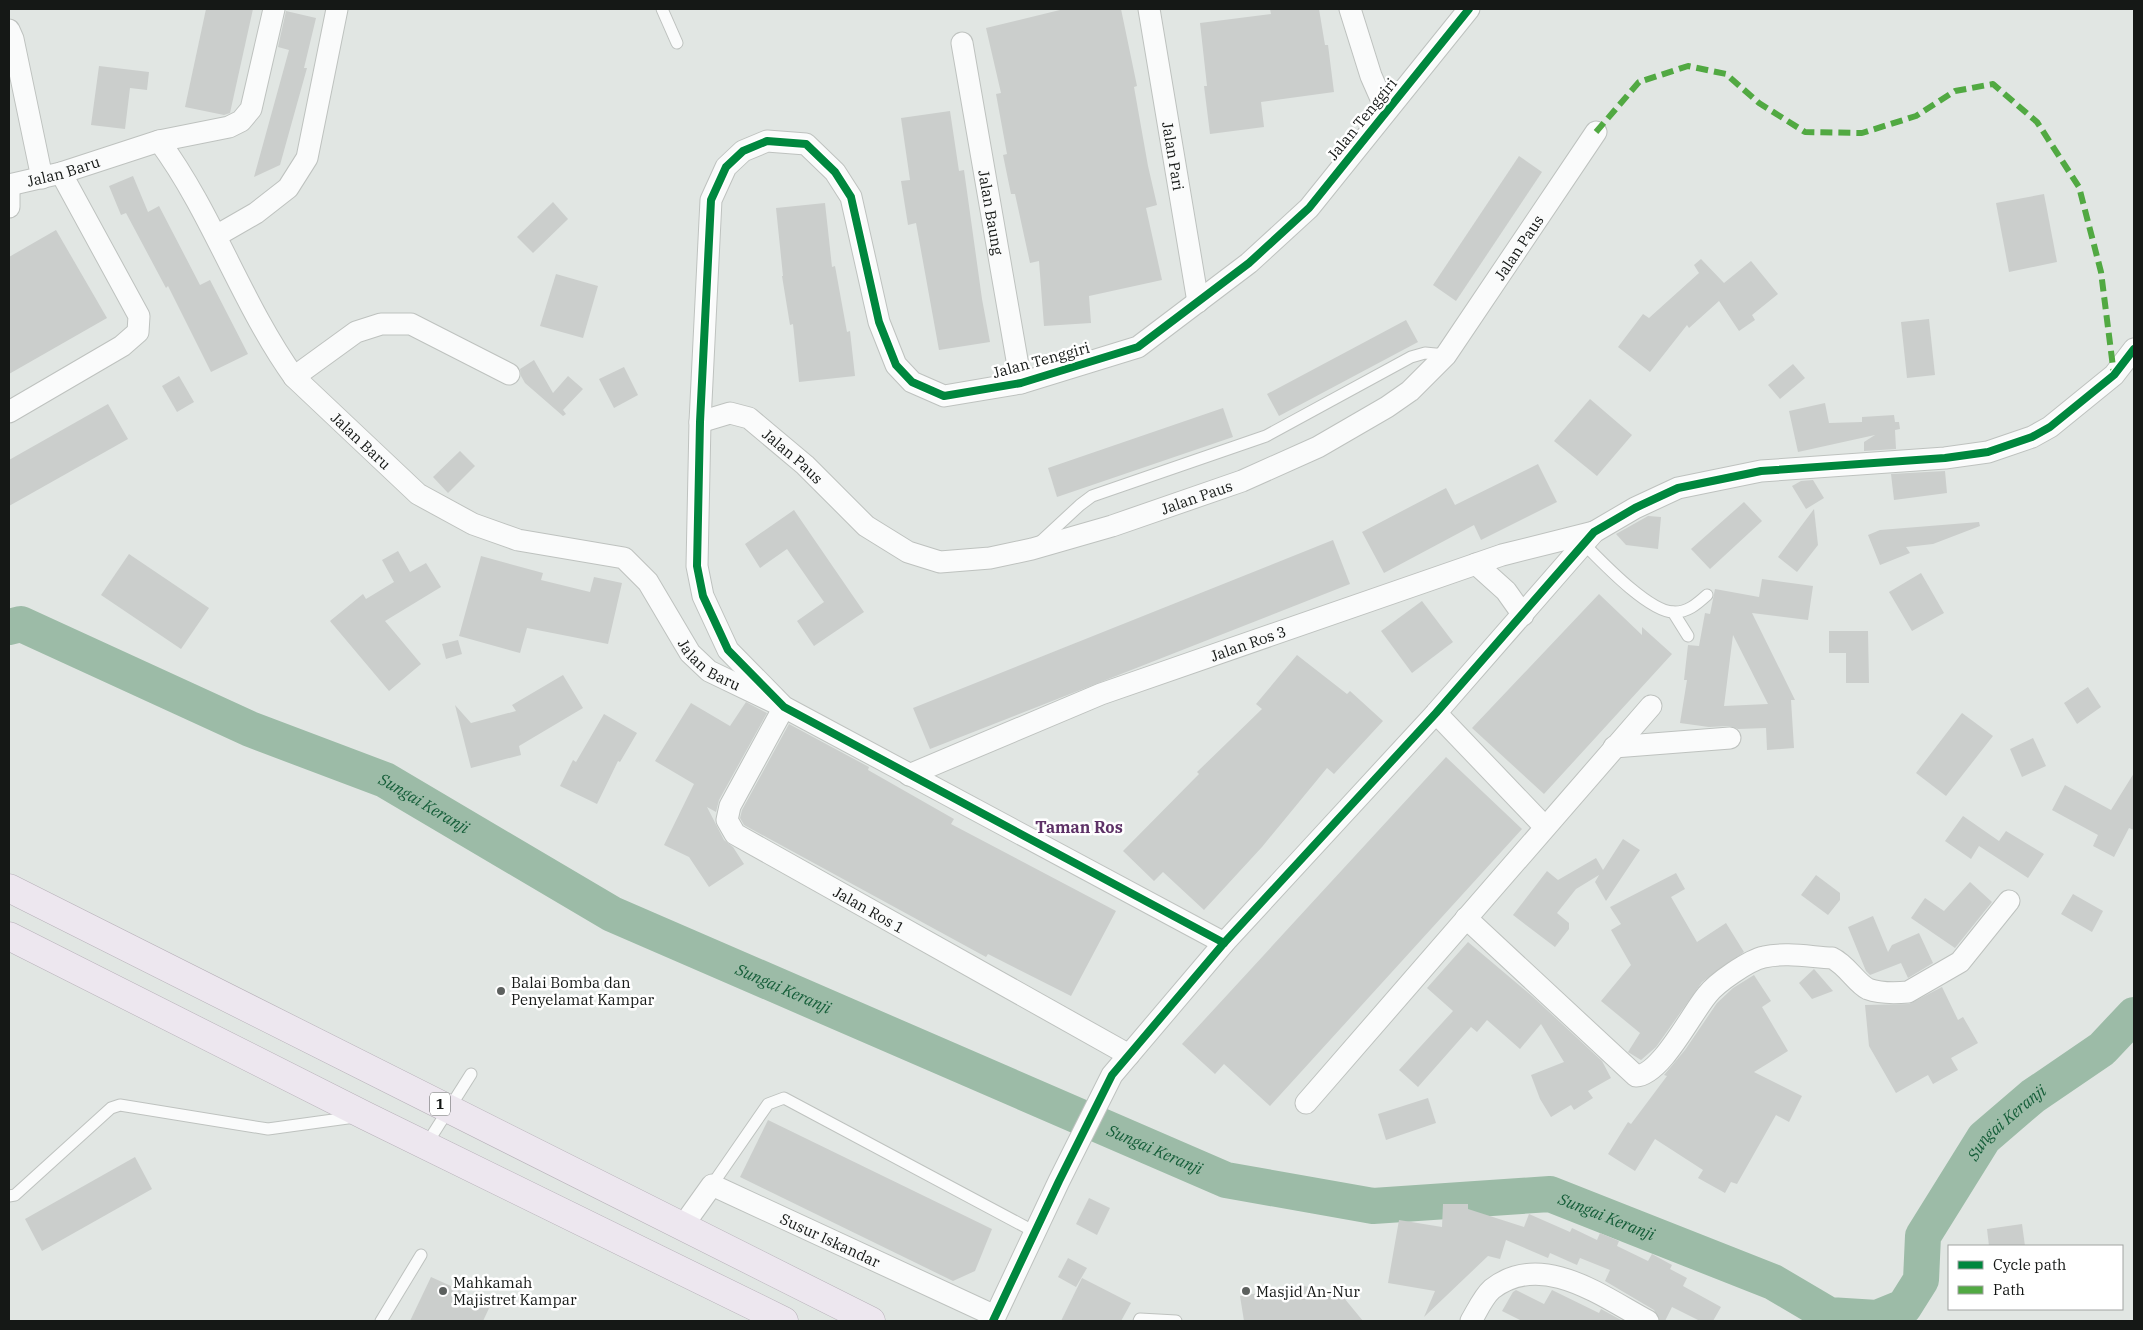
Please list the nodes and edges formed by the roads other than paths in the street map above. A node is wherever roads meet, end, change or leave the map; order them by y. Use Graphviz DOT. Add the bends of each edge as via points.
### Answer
graph roads {
  1 [pos="274,9"];
  2 [pos="337,9"];
  3 [pos="662,9"];
  4 [pos="1149,9"];
  5 [pos="1350,9"];
  6 [pos="1470,9"];
  7 [pos="9,30"];
  8 [pos="677,43"];
  9 [pos="962,43"];
  10 [pos="1386,110"];
  11 [pos="1596,132"];
  12 [pos="159,141"];
  13 [pos="51,176"];
  14 [pos="9,186"];
  15 [pos="9,207"];
  16 [pos="216,236"];
  17 [pos="1198,302"];
  18 [pos="2134,349"];
  19 [pos="1446,355"];
  20 [pos="509,374"];
  21 [pos="294,377"];
  22 [pos="1021,384"];
  23 [pos="9,412"];
  24 [pos="700,422"];
  25 [pos="1589,538"];
  26 [pos="1032,549"];
  27 [pos="1476,564"];
  28 [pos="1706,595"];
  29 [pos="1673,612"];
  30 [pos="1523,615"];
  31 [pos="1688,636"];
  32 [pos="1650,706"];
  33 [pos="784,707"];
  34 [pos="1436,713"];
  35 [pos="1730,738"];
  36 [pos="1614,747"];
  37 [pos="909,775"];
  38 [pos="1545,827"];
  39 [pos="9,888"];
  40 [pos="2010,901"];
  41 [pos="1466,918"];
  42 [pos="9,936"];
  43 [pos="1224,943"];
  44 [pos="1129,1055"];
  45 [pos="471,1074"];
  46 [pos="1306,1103"];
  47 [pos="449,1109"];
  48 [pos="366,1116"];
  49 [pos="426,1145"];
  50 [pos="712,1185"];
  51 [pos="9,1196"];
  52 [pos="682,1227"];
  53 [pos="1035,1232"];
  54 [pos="421,1255"];
  55 [pos="994,1319"];
  56 [pos="381,1321"];
  57 [pos="784,1321"];
  58 [pos="871,1321"];
  59 [pos="1139,1321"];
  60 [pos="1176,1321"];
  61 [pos="1471,1321"];
  62 [pos="1648,1321"];
  1 -- 12 [label="street" via="251,109 241,121 229,127"];
  2 -- 16 [label="street" via="307,158 288,188 256,213"];
  3 -- 8 [label="lane"];
  4 -- 17 [label="street, Jalan Pari"];
  5 -- 10 [label="street" via="1371,76"];
  6 -- 10 [label="street, Jalan Tenggiri"];
  7 -- 13 [label="street"];
  9 -- 22 [label="street, Jalan Baung"];
  10 -- 17 [label="street, Jalan Tenggiri" via="1309,208 1249,263"];
  11 -- 19 [label="street, Jalan Paus"];
  12 -- 13 [label="street, Jalan Baru"];
  12 -- 16 [label="street, Jalan Baru"];
  13 -- 14 [label="street, Jalan Baru"];
  13 -- 23 [label="street" via="140,316 138,332 122,346"];
  14 -- 15 [label="street"];
  16 -- 21 [label="street, Jalan Baru" via="277,354"];
  17 -- 22 [label="street, Jalan Tenggiri" via="1138,347"];
  18 -- 25 [label="street" via="2114,375 2050,427 2032,437 1988,452 1761,471 1678,488 1635,508"];
  19 -- 26 [label="street, Jalan Paus" via="1388,407 1318,447 1242,481 1112,526"];
  19 -- 26 [label="lane" via="1425,353 1411,357 1266,436 1092,496"];
  20 -- 21 [label="street" via="411,324 381,324 356,332"];
  21 -- 33 [label="street, Jalan Baru" via="418,494 473,524 518,540 624,558 648,582 690,653 709,671"];
  22 -- 24 [label="street, Jalan Tenggiri" via="944,396 912,382 896,365 879,322 851,197 835,172 806,144 767,141 743,152 726,167 711,200"];
  24 -- 26 [label="street, Jalan Paus" via="730,413 749,418 805,465 866,526 908,552 940,562 990,558"];
  24 -- 33 [label="street, Jalan Tenggiri" via="697,566 703,596 728,650"];
  25 -- 27 [label="street, Jalan Ros 3"];
  25 -- 29 [label="lane" via="1621,581 1654,604"];
  25 -- 30 [label="street"];
  27 -- 30 [label="street" via="1506,591"];
  27 -- 37 [label="street, Jalan Ros 3" via="1101,694"];
  28 -- 29 [label="lane" via="1693,608"];
  29 -- 31 [label="lane"];
  30 -- 34 [label="street"];
  32 -- 36 [label="street"];
  33 -- 37 [label="street"];
  33 -- 44 [label="street, Jalan Ros 1" via="730,806 727,820 735,834"];
  34 -- 38 [label="street"];
  34 -- 43 [label="street"];
  35 -- 36 [label="street"];
  36 -- 38 [label="street"];
  37 -- 43 [label="street"];
  38 -- 41 [label="street"];
  39 -- 47 [label="highway, 1"];
  40 -- 41 [label="street" via="1960,962 1908,992 1868,989 1840,961 1832,958 1762,957 1708,993 1655,1067 1641,1076 1636,1076"];
  41 -- 46 [label="street"];
  42 -- 48 [label="highway"];
  43 -- 44 [label="street"];
  44 -- 53 [label="street" via="1112,1075"];
  45 -- 47 [label="lane"];
  47 -- 49 [label="lane"];
  47 -- 52 [label="highway, 1"];
  48 -- 49 [label="highway"];
  48 -- 51 [label="lane" via="268,1129 120,1105 111,1108 15,1195"];
  49 -- 57 [label="highway"];
  50 -- 52 [label="street"];
  50 -- 53 [label="lane" via="768,1104 784,1098"];
  50 -- 55 [label="street, Susur Iskandar"];
  52 -- 58 [label="highway, 1"];
  53 -- 55 [label="street"];
  54 -- 56 [label="lane"];
  59 -- 60 [label="lane"];
  61 -- 62 [label="street" via="1492,1290 1522,1275 1544,1273 1572,1281"];
}
